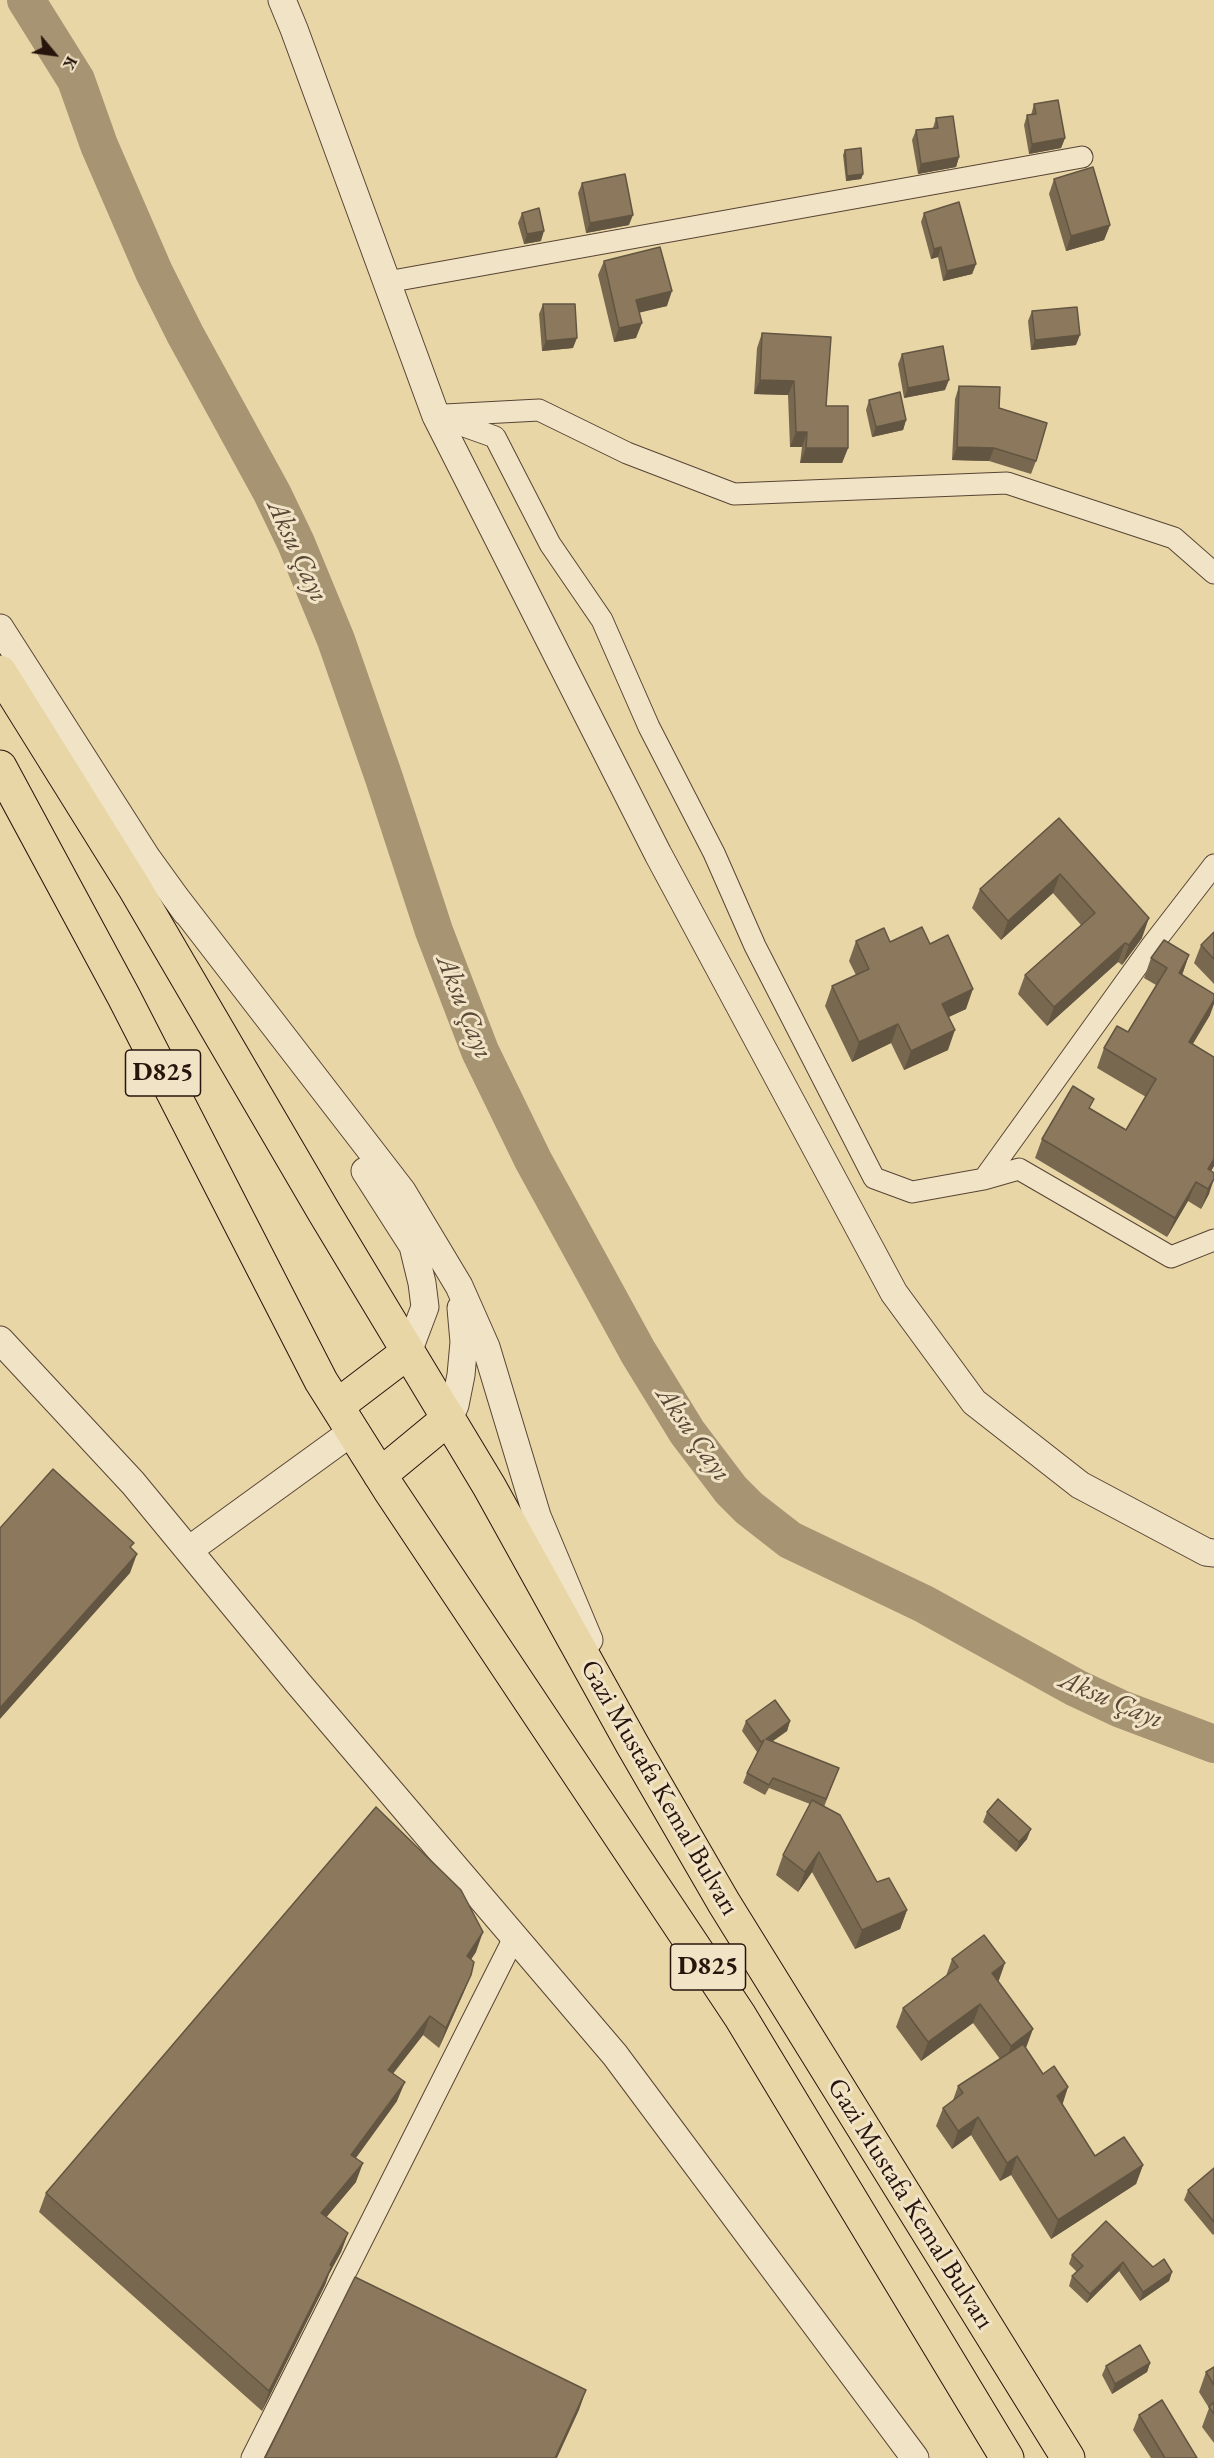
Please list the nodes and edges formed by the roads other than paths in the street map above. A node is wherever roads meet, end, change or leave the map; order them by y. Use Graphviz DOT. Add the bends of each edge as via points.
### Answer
graph roads {
  1 [pos="282,0"];
  2 [pos="1083,157"];
  3 [pos="387,282"];
  4 [pos="436,416"];
  5 [pos="1214,573"];
  6 [pos="0,628"];
  7 [pos="0,672"];
  8 [pos="0,767"];
  9 [pos="1214,865"];
  10 [pos="176,898"];
  11 [pos="984,1179"];
  12 [pos="1214,1240"];
  13 [pos="459,1286"];
  14 [pos="0,1340"];
  15 [pos="408,1352"];
  16 [pos="337,1406"];
  17 [pos="449,1418"];
  18 [pos="385,1482"];
  19 [pos="189,1550"];
  20 [pos="1214,1553"];
  21 [pos="632,1744"];
  22 [pos="514,1938"];
  23 [pos="252,2458"];
  24 [pos="915,2458"];
  25 [pos="1007,2458"];
  26 [pos="1068,2458"];
  1 -- 3 [label="street"];
  2 -- 3 [label="street"];
  3 -- 4 [label="street"];
  4 -- 5 [label="street" via="539,411 627,453 734,494 1006,483 1174,538"];
  4 -- 11 [label="street" via="495,437 550,544 602,620 755,946 874,1178 912,1192"];
  4 -- 20 [label="street" via="657,854 894,1293 974,1402 1080,1485"];
  6 -- 10 [label="street"];
  7 -- 15 [label="highway, Gazi Mustafa Kemal Bulvarı" via="134,887"];
  8 -- 16 [label="highway, D825"];
  9 -- 11 [label="street" via="1152,944"];
  10 -- 13 [label="street" via="402,1191"];
  10 -- 15 [label="street" via="413,1246 425,1307"];
  11 -- 12 [label="street" via="1019,1168 1171,1257"];
  13 -- 17 [label="street" via="464,1342 461,1375"];
  13 -- 21 [label="street" via="486,1347 537,1516"];
  14 -- 19 [label="street" via="133,1483"];
  15 -- 16 [label="highway"];
  15 -- 17 [label="highway, Gazi Mustafa Kemal Bulvarı"];
  16 -- 18 [label="highway, Gazi Mustafa Kemal Bulvarı"];
  16 -- 19 [label="street"];
  17 -- 18 [label="highway"];
  17 -- 21 [label="highway, Gazi Mustafa Kemal Bulvarı"];
  18 -- 25 [label="highway, Gazi Mustafa Kemal Bulvarı / D825" via="740,2016"];
  19 -- 22 [label="street"];
  21 -- 26 [label="highway, Gazi Mustafa Kemal Bulvarı" via="724,1903"];
  22 -- 23 [label="street"];
  22 -- 24 [label="street" via="615,2055"];
}
